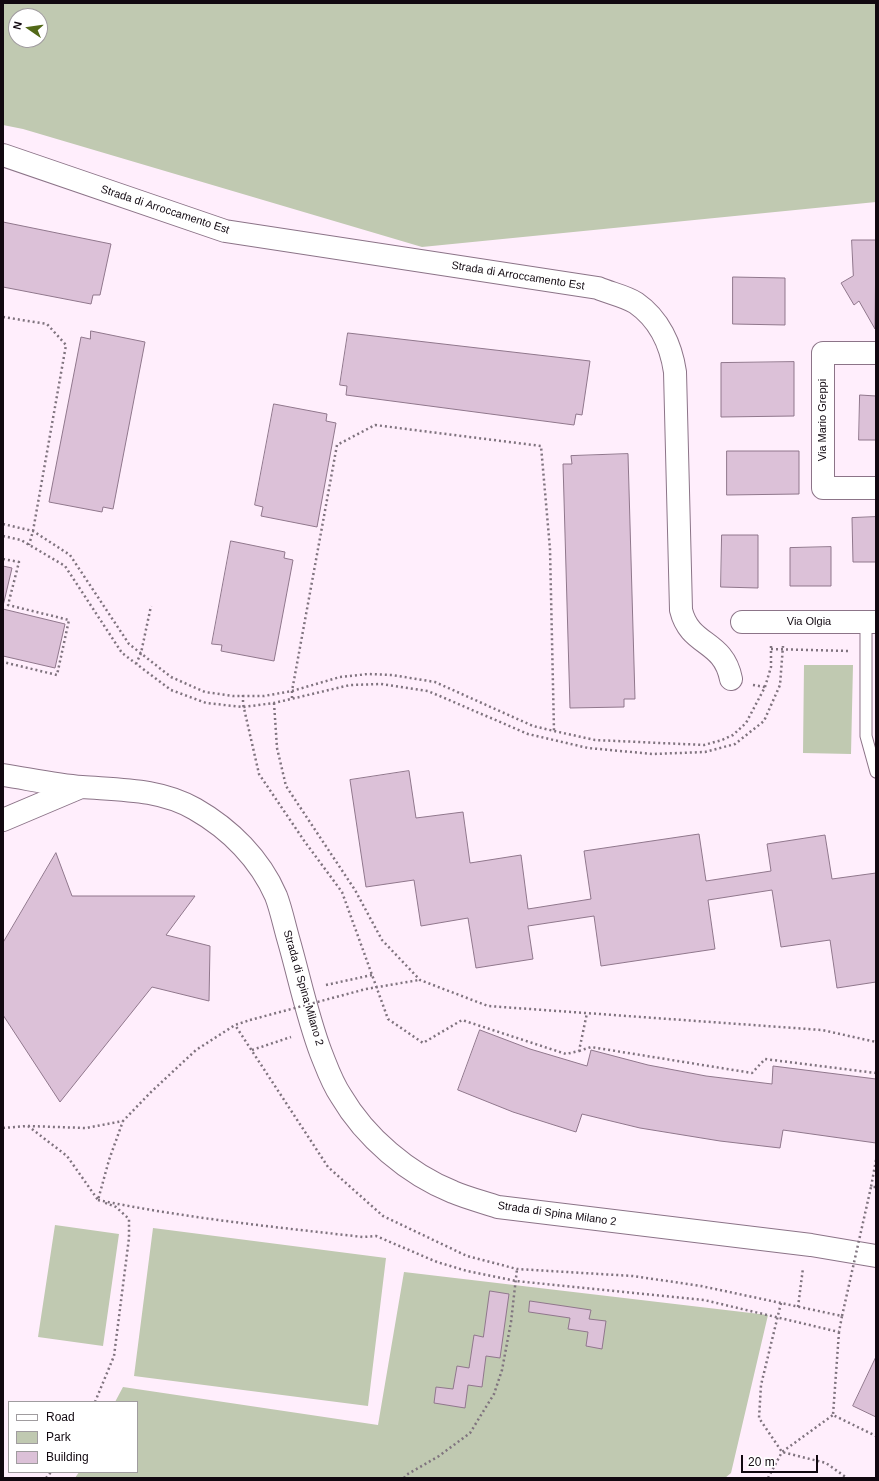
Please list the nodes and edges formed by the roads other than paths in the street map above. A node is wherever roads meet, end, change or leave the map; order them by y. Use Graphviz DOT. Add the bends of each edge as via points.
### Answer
graph roads {
  1 [pos="3,155"];
  2 [pos="876,353"];
  3 [pos="876,488"];
  4 [pos="742,622"];
  5 [pos="871,622"];
  6 [pos="731,679"];
  7 [pos="876,772"];
  8 [pos="3,775"];
  9 [pos="81,787"];
  10 [pos="3,820"];
  11 [pos="876,1256"];
  1 -- 6 [label="street, Strada di Arroccamento Est" via="225,231 598,288 635,302 658,326 673,355 681,610 684,622 696,636 721,655 729,667"];
  2 -- 3 [label="street, Via Mario Greppi" via="823,353 823,488"];
  4 -- 5 [label="street, Via Olgia"];
  5 -- 7 [label="lane" via="866,651 866,736"];
  8 -- 9 [label="street, Strada di Spina Milano 2"];
  9 -- 10 [label="street, Strada di Spina Milano 2"];
  9 -- 11 [label="street, Strada di Spina Milano 2" via="135,790 173,799 195,809 239,841 255,859 276,895 313,1030 331,1078 350,1111 392,1155 418,1174 452,1192 498,1207 806,1244"];
}
